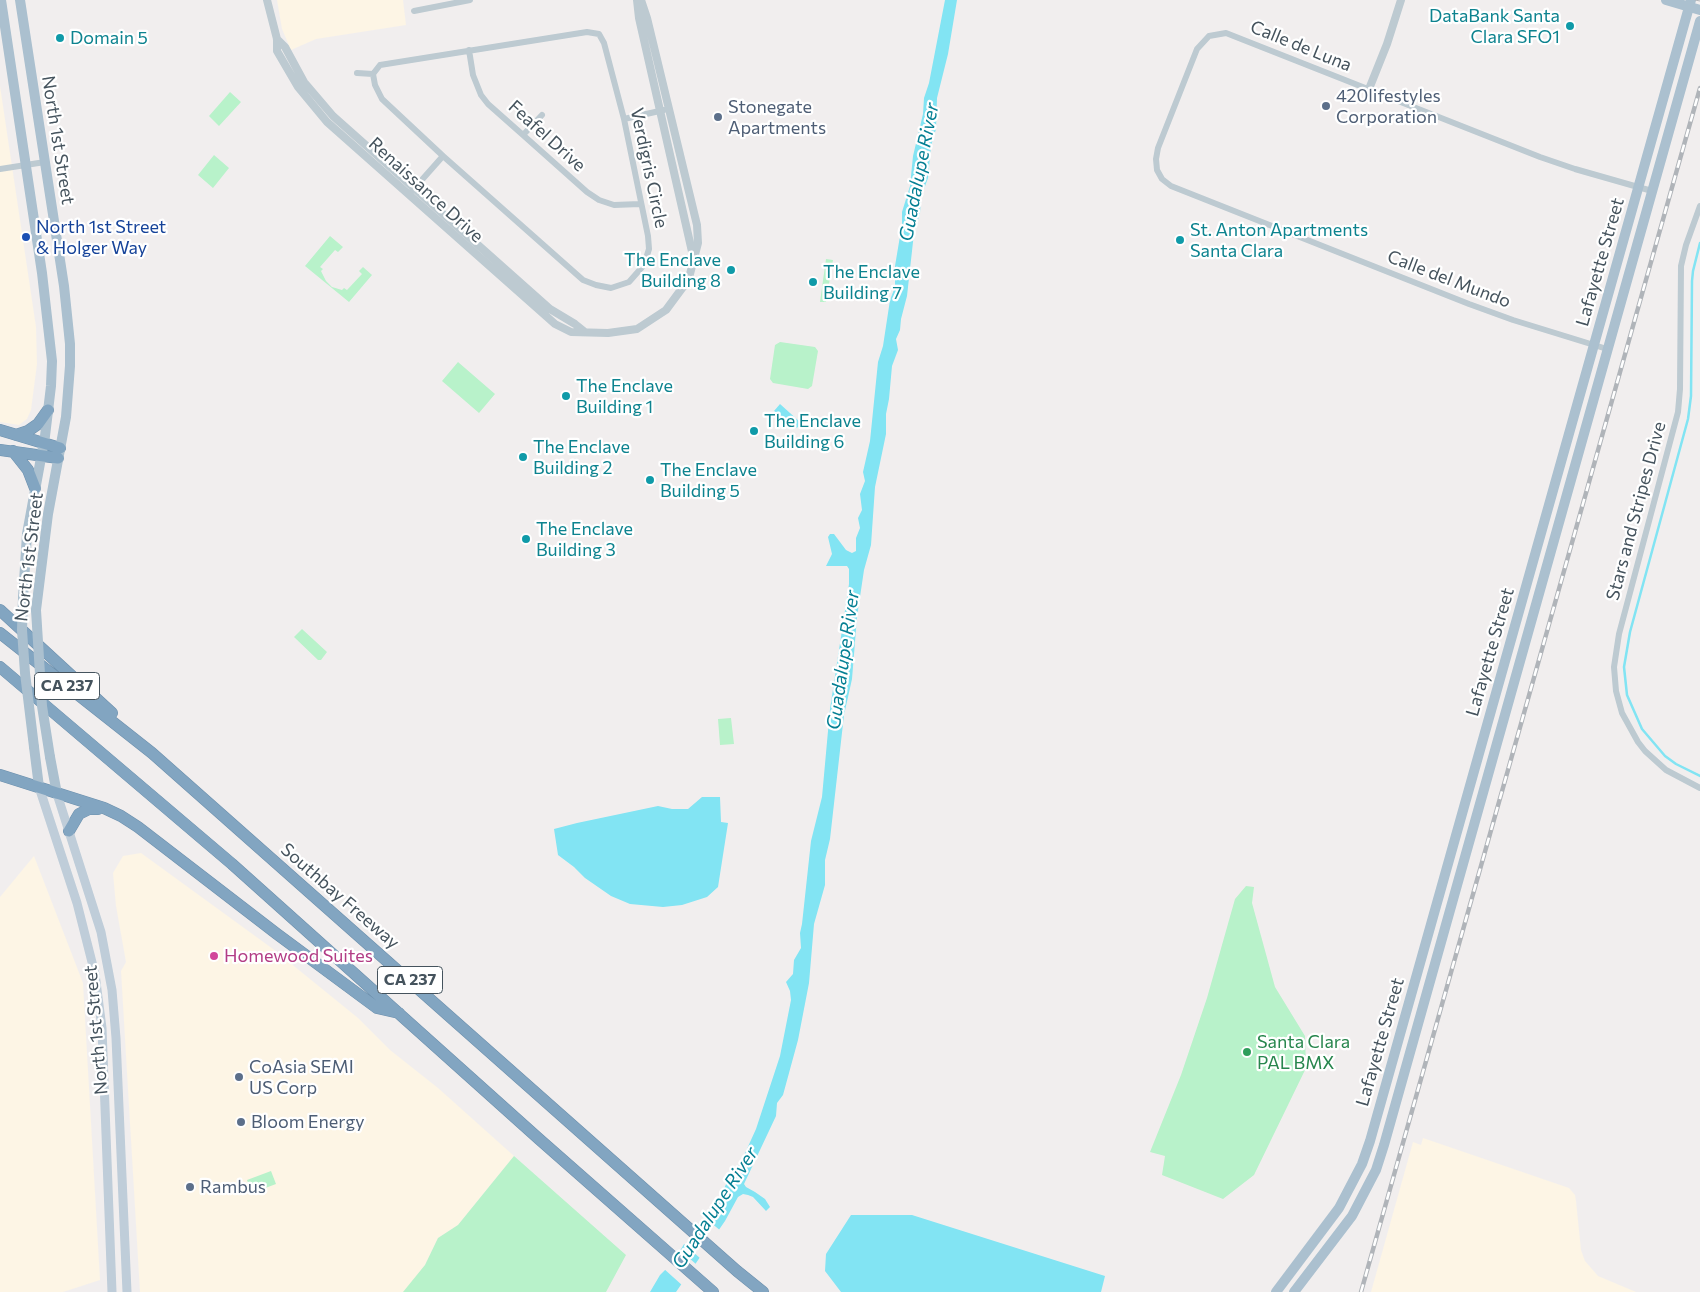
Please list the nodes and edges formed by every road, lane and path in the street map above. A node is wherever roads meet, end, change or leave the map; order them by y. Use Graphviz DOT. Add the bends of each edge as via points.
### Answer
graph roads {
  1 [pos="1,0"];
  2 [pos="20,0"];
  3 [pos="267,0"];
  4 [pos="470,0"];
  5 [pos="639,0"];
  6 [pos="1402,0"];
  7 [pos="1666,0"];
  8 [pos="1691,0"];
  9 [pos="448,2"];
  10 [pos="1700,10"];
  11 [pos="414,11"];
  12 [pos="1700,21"];
  13 [pos="277,39"];
  14 [pos="469,50"];
  15 [pos="357,73"];
  16 [pos="373,74"];
  17 [pos="1369,89"];
  18 [pos="665,110"];
  19 [pos="542,115"];
  20 [pos="624,119"];
  21 [pos="523,136"];
  22 [pos="443,156"];
  23 [pos="45,162"];
  24 [pos="26,165"];
  25 [pos="0,169"];
  26 [pos="1171,186"];
  27 [pos="1638,187"];
  28 [pos="415,188"];
  29 [pos="1652,191"];
  30 [pos="409,194"];
  31 [pos="640,204"];
  32 [pos="1700,206"];
  33 [pos="585,332"];
  34 [pos="1593,345"];
  35 [pos="1607,349"];
  36 [pos="48,410"];
  37 [pos="0,430"];
  38 [pos="16,435"];
  39 [pos="43,449"];
  40 [pos="0,450"];
  41 [pos="13,451"];
  42 [pos="59,453"];
  43 [pos="35,488"];
  44 [pos="0,610"];
  45 [pos="0,634"];
  46 [pos="0,667"];
  47 [pos="152,753"];
  48 [pos="0,775"];
  49 [pos="39,787"];
  50 [pos="1700,788"];
  51 [pos="57,794"];
  52 [pos="104,808"];
  53 [pos="69,831"];
  54 [pos="400,1014"];
  55 [pos="112,1292"];
  56 [pos="127,1292"];
  57 [pos="713,1292"];
  58 [pos="763,1292"];
  59 [pos="1276,1292"];
  60 [pos="1294,1292"];
  1 -- 24 [label="main road, North 1st Street"];
  2 -- 23 [label="main road, North 1st Street"];
  3 -- 13 [label="street, Renaissance Drive"];
  4 -- 9 [label="street"];
  5 -- 18 [label="street, Renaissance Drive" via="647,18"];
  6 -- 17 [label="street"];
  7 -- 10 [label="main road, bridge"];
  8 -- 27 [label="main road, Lafayette Street"];
  9 -- 11 [label="street"];
  12 -- 29 [label="main road, Lafayette Street"];
  13 -- 28 [label="street, Renaissance Drive" via="285,47 304,82 328,110"];
  13 -- 30 [label="street, Renaissance Drive" via="281,58 311,104"];
  14 -- 16 [label="street, Verdigris Circle" via="380,65"];
  14 -- 20 [label="street, Verdigris Circle" via="587,32 599,34"];
  14 -- 21 [label="street, Feafel Drive" via="473,75 481,95"];
  15 -- 16 [label="street"];
  16 -- 22 [label="street, Verdigris Circle" via="382,99"];
  17 -- 26 [label="street, Calle de Luna" via="1234,35 1209,36 1197,49 1158,148 1157,170"];
  17 -- 27 [label="street, Calle de Luna" via="1545,159"];
  18 -- 20 [label="street"];
  18 -- 33 [label="street, Renaissance Drive" via="693,258 690,274 666,310 648,323 625,332"];
  19 -- 21 [label="street"];
  20 -- 31 [label="street, Verdigris Circle"];
  21 -- 31 [label="street, Feafel Drive" via="599,200 614,205"];
  22 -- 28 [label="street"];
  22 -- 31 [label="street, Verdigris Circle" via="583,280 596,285 611,288 628,282 644,265 649,249"];
  23 -- 24 [label="street"];
  23 -- 42 [label="main road, North 1st Street" via="70,344 68,397"];
  24 -- 25 [label="street"];
  24 -- 36 [label="main road, North 1st Street" via="51,350"];
  26 -- 34 [label="street, Calle del Mundo" via="1470,305"];
  27 -- 29 [label="street, Calle de Luna"];
  27 -- 34 [label="main road, Lafayette Street"];
  28 -- 30 [label="street"];
  28 -- 33 [label="street, Renaissance Drive" via="550,309"];
  29 -- 35 [label="main road, Lafayette Street"];
  30 -- 33 [label="street, Renaissance Drive" via="555,324 571,332"];
  32 -- 50 [label="street, Stars and Stripes Drive" via="1681,266 1678,412 1619,634 1614,667 1620,707 1638,742 1666,770"];
  34 -- 35 [label="street, Calle del Mundo"];
  34 -- 59 [label="main road, Lafayette Street" via="1362,1164 1339,1208"];
  35 -- 60 [label="main road, Lafayette Street" via="1379,1161 1352,1216"];
  36 -- 38 [label="highway" via="38,424"];
  36 -- 39 [label="main road, North 1st Street"];
  37 -- 38 [label="highway"];
  38 -- 39 [label="highway"];
  39 -- 41 [label="highway"];
  39 -- 42 [label="highway"];
  39 -- 43 [label="main road, North 1st Street"];
  40 -- 41 [label="highway"];
  41 -- 43 [label="highway" via="28,470"];
  42 -- 51 [label="main road, North 1st Street, bridge" via="36,610 42,706"];
  43 -- 49 [label="main road, North 1st Street, bridge" via="25,552 22,630 24,673"];
  44 -- 47 [label="highway" via="140,738"];
  45 -- 47 [label="highway, Southbay Freeway / CA 237"];
  46 -- 54 [label="highway, CA 237" via="175,815"];
  47 -- 58 [label="highway, Southbay Freeway / CA 237"];
  48 -- 49 [label="highway"];
  49 -- 51 [label="highway"];
  49 -- 55 [label="main road, North 1st Street" via="77,903 95,974 102,1028"];
  51 -- 52 [label="highway"];
  51 -- 53 [label="main road, North 1st Street"];
  52 -- 53 [label="highway" via="89,809 79,814"];
  52 -- 54 [label="highway" via="138,827 377,1008"];
  53 -- 56 [label="main road, North 1st Street" via="101,932 112,990"];
  54 -- 57 [label="highway, CA 237"];
}
